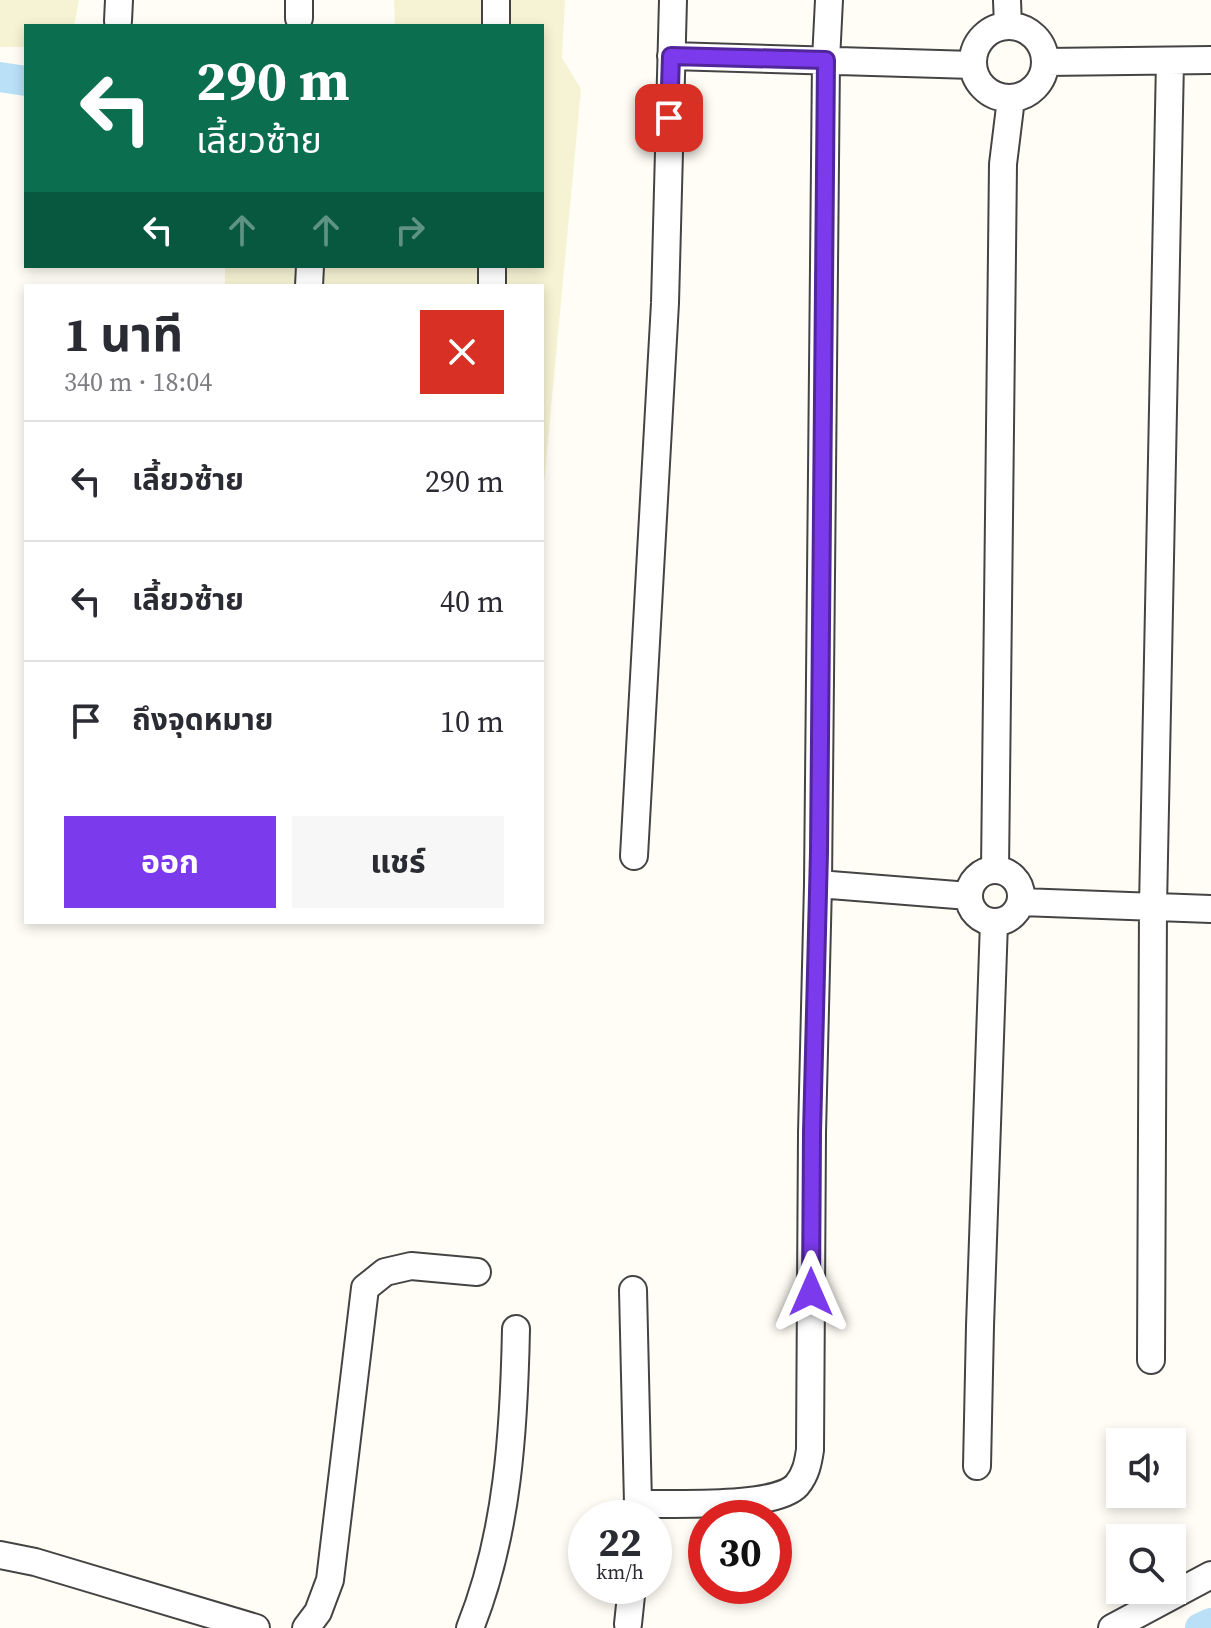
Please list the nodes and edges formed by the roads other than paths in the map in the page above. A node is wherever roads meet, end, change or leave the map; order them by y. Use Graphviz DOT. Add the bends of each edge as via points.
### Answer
graph roads {
  1 [pos="496,0"];
  2 [pos="673,0"];
  3 [pos="829,0"];
  4 [pos="1008,13"];
  5 [pos="496,24"];
  6 [pos="671,56"];
  7 [pos="826,60"];
  8 [pos="1211,60"];
  9 [pos="1170,61"];
  10 [pos="1046,62"];
  11 [pos="973,65"];
  12 [pos="1011,99"];
  13 [pos="634,856"];
  14 [pos="995,870"];
  15 [pos="818,884"];
  16 [pos="969,896"];
  17 [pos="1021,902"];
  18 [pos="1153,907"];
  19 [pos="1211,909"];
  20 [pos="994,922"];
  21 [pos="477,1272"];
  22 [pos="633,1290"];
  23 [pos="516,1329"];
  24 [pos="1151,1360"];
  25 [pos="977,1466"];
  26 [pos="638,1500"];
  27 [pos="672,1508"];
  28 [pos="0,1555"];
  29 [pos="1211,1575"];
  30 [pos="630,1604"];
  31 [pos="628,1624"];
  32 [pos="256,1628"];
  33 [pos="306,1628"];
  34 [pos="470,1628"];
  35 [pos="1112,1628"];
  1 -- 5 [label="street"];
  2 -- 6 [label="street"];
  3 -- 7 [label="street"];
  4 -- 10 [label="street" via="1040,43"];
  4 -- 11 [label="street" via="982,38"];
  6 -- 7 [label="street"];
  6 -- 13 [label="street" via="665,303"];
  7 -- 11 [label="street"];
  7 -- 15 [label="street"];
  8 -- 9 [label="street"];
  9 -- 10 [label="street"];
  9 -- 18 [label="street"];
  10 -- 12 [label="street" via="1041,80 1028,93"];
  11 -- 12 [label="street" via="985,90"];
  12 -- 14 [label="street" via="1003,164"];
  14 -- 16 [label="street" via="977,878"];
  14 -- 17 [label="street" via="1013,876"];
  15 -- 16 [label="street"];
  15 -- 27 [label="street" via="806,1472 795,1488 775,1497"];
  16 -- 20 [label="street" via="977,915"];
  17 -- 18 [label="street"];
  17 -- 20 [label="street" via="1006,920"];
  18 -- 19 [label="street"];
  18 -- 24 [label="street"];
  20 -- 25 [label="street"];
  21 -- 33 [label="street" via="411,1266 385,1272 365,1288 330,1580"];
  22 -- 26 [label="street"];
  23 -- 34 [label="street" via="510,1461 493,1555"];
  28 -- 32 [label="street"];
  29 -- 35 [label="street"];
  30 -- 31 [label="street"];
}
